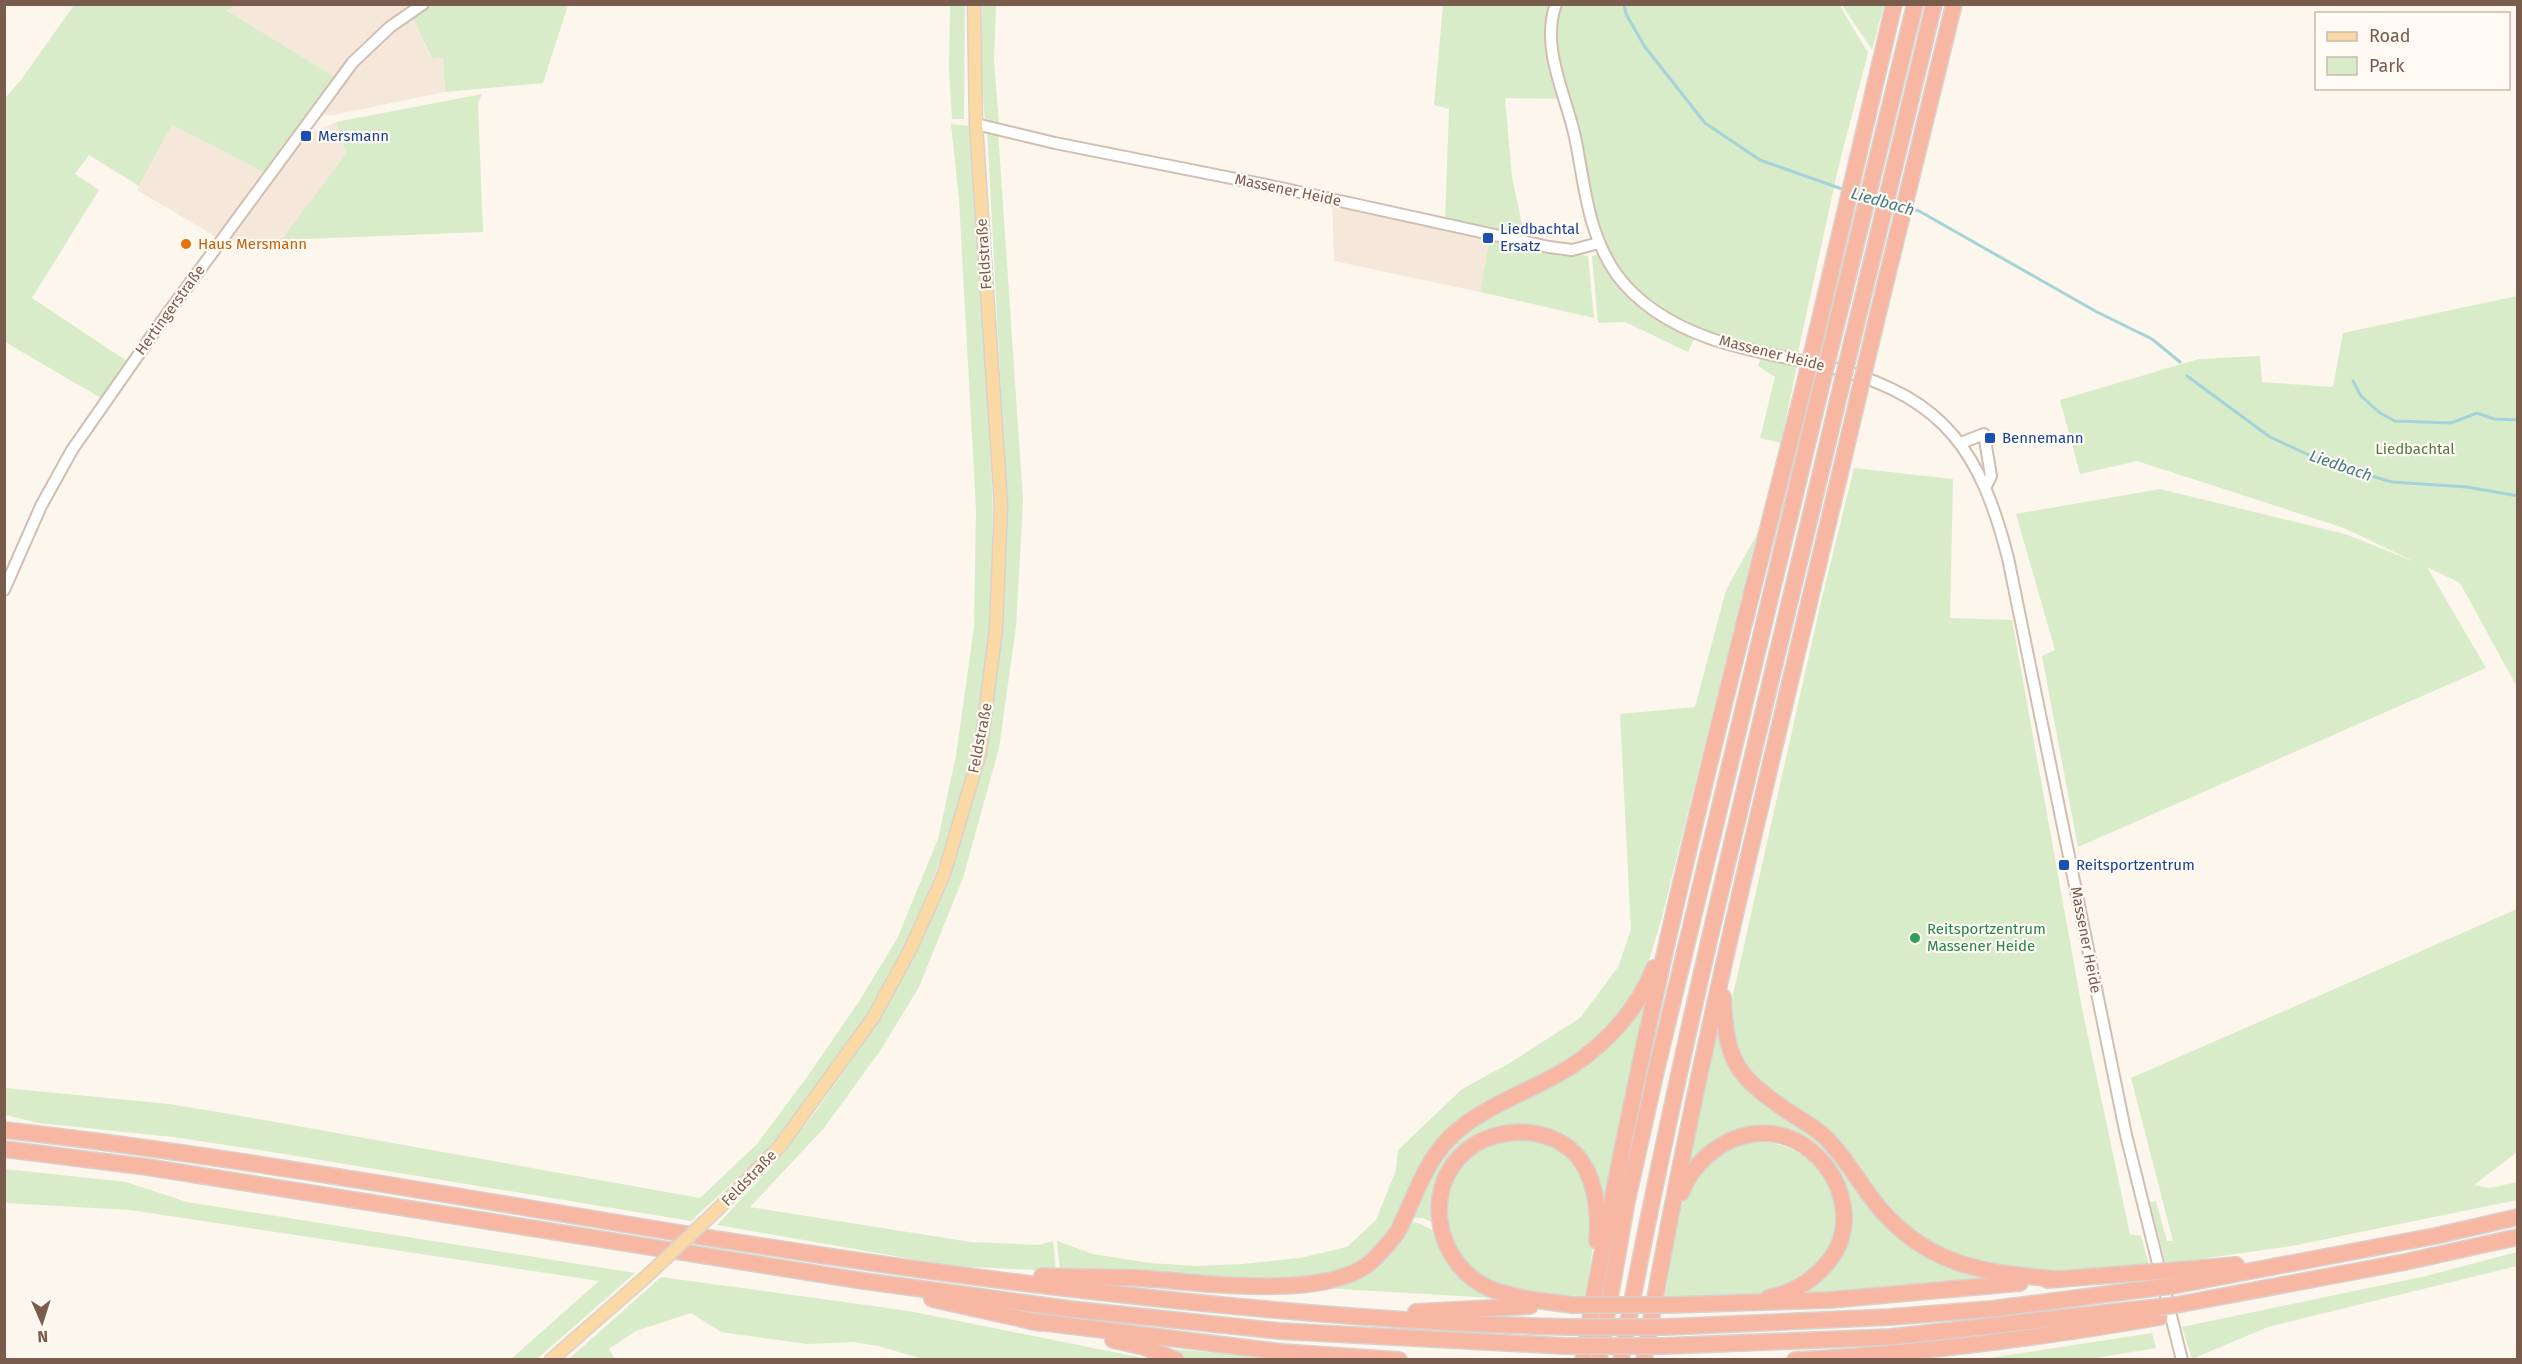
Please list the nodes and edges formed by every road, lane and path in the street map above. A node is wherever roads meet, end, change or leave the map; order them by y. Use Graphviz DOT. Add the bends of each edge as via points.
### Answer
graph roads {
  1 [pos="423,4"];
  2 [pos="974,4"];
  3 [pos="1556,4"];
  4 [pos="1894,4"];
  5 [pos="1915,4"];
  6 [pos="1934,4"];
  7 [pos="1954,4"];
  8 [pos="976,124"];
  9 [pos="1599,243"];
  10 [pos="1961,443"];
  11 [pos="1986,486"];
  12 [pos="4,590"];
  13 [pos="1670,929"];
  14 [pos="1730,942"];
  15 [pos="4,1130"];
  16 [pos="4,1149"];
  17 [pos="2517,1217"];
  18 [pos="1667,1229"];
  19 [pos="2517,1237"];
  20 [pos="951,1274"];
  21 [pos="2170,1278"];
  22 [pos="2058,1279"];
  23 [pos="864,1281"];
  24 [pos="1595,1289"];
  25 [pos="1728,1304"];
  26 [pos="1572,1305"];
  27 [pos="2159,1312"];
  28 [pos="1357,1316"];
  29 [pos="1030,1321"];
  30 [pos="2020,1341"];
  31 [pos="551,1359"];
  32 [pos="1176,1359"];
  33 [pos="1399,1359"];
  34 [pos="1583,1359"];
  35 [pos="1599,1359"];
  36 [pos="1621,1359"];
  37 [pos="1644,1359"];
  38 [pos="1795,1359"];
  39 [pos="1932,1359"];
  40 [pos="2182,1359"];
  1 -- 12 [label="street, Hertingerstraße" via="370,44 339,79 118,382 51,487"];
  2 -- 8 [label="main road, Feldstraße"];
  3 -- 9 [label="street, Massener Heide" via="1551,30 1553,58"];
  4 -- 13 [label="highway, bridge"];
  5 -- 35 [label="highway, bridge" via="1657,1067 1627,1201"];
  6 -- 36 [label="highway, bridge" via="1677,1077"];
  7 -- 14 [label="highway, bridge"];
  8 -- 9 [label="street, Massener Heide" via="1549,247 1572,250"];
  8 -- 31 [label="main road, Feldstraße, bridge" via="1000,505 996,629 980,753 944,874 911,948 873,1018 780,1146 648,1275"];
  9 -- 10 [label="street, Massener Heide" via="1626,286 1665,318 1720,341 1884,385 1926,409"];
  10 -- 11 [label="street, Massener Heide"];
  10 -- 11 [label="street, Massener Heide" via="1983,434 1991,476"];
  11 -- 40 [label="street, Massener Heide" via="2008,558 2126,1135"];
  13 -- 20 [label="highway" via="1651,977 1623,1021 1585,1057 1458,1128 1434,1154 1398,1231 1374,1260 1347,1276 1304,1285 1233,1286 1138,1278"];
  13 -- 24 [label="highway"];
  14 -- 18 [label="highway"];
  14 -- 22 [label="highway" via="1723,996 1725,1033 1740,1071 1758,1090 1825,1136 1890,1221 1917,1244 1972,1269"];
  15 -- 20 [label="highway" via="309,1173"];
  16 -- 23 [label="highway" via="147,1167"];
  17 -- 21 [label="highway" via="2308,1261"];
  18 -- 25 [label="highway" via="1686,1179 1713,1149 1737,1136 1767,1133 1795,1140 1832,1173 1842,1196 1844,1216 1842,1238 1833,1256 1803,1285 1772,1298"];
  18 -- 37 [label="highway"];
  19 -- 27 [label="highway, bridge"];
  20 -- 28 [label="highway" via="1237,1307"];
  21 -- 22 [label="highway, bridge" via="2150,1272"];
  21 -- 28 [label="highway, bridge" via="2154,1288 1991,1309 1795,1322 1568,1327"];
  22 -- 25 [label="highway" via="1829,1300"];
  23 -- 27 [label="highway, bridge" via="1070,1309 1279,1331 1564,1346 1891,1337"];
  23 -- 29 [label="highway"];
  24 -- 26 [label="highway" via="1596,1205 1589,1177 1577,1156 1565,1145 1533,1132 1497,1134 1466,1151 1443,1185 1438,1217 1442,1236 1457,1265 1490,1289"];
  24 -- 34 [label="highway"];
  25 -- 26 [label="highway, bridge"];
  26 -- 28 [label="highway"];
  27 -- 30 [label="highway"];
  29 -- 32 [label="highway" via="1144,1347"];
  29 -- 33 [label="highway" via="1281,1352"];
  30 -- 38 [label="highway" via="1890,1355"];
  30 -- 39 [label="highway"];
}
